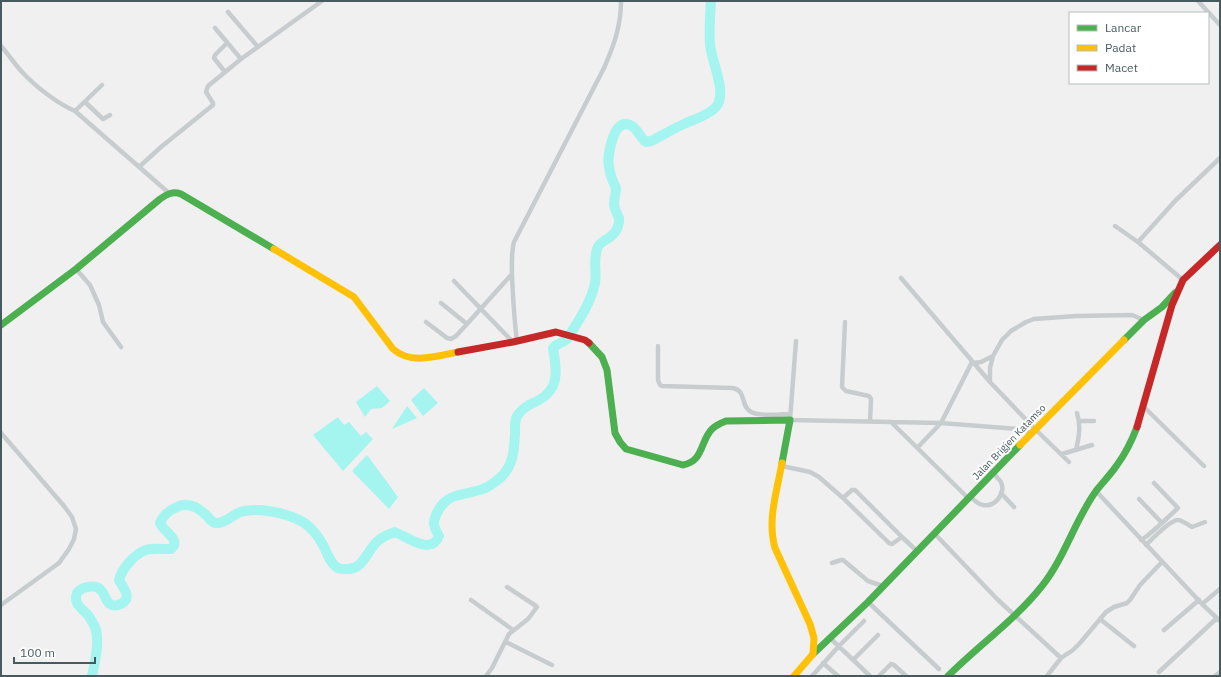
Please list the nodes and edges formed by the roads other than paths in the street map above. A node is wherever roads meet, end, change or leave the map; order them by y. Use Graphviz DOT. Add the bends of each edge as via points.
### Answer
graph roads {
  1 [pos="322,1"];
  2 [pos="621,1"];
  3 [pos="1198,1"];
  4 [pos="228,12"];
  5 [pos="1208,12"];
  6 [pos="1209,13"];
  7 [pos="1220,25"];
  8 [pos="215,28"];
  9 [pos="228,43"];
  10 [pos="1,46"];
  11 [pos="258,46"];
  12 [pos="241,59"];
  13 [pos="225,72"];
  14 [pos="102,85"];
  15 [pos="85,102"];
  16 [pos="75,111"];
  17 [pos="110,115"];
  18 [pos="1220,158"];
  19 [pos="139,166"];
  20 [pos="169,193"];
  21 [pos="1115,226"];
  22 [pos="1138,242"];
  23 [pos="1219,248"];
  24 [pos="76,269"];
  25 [pos="512,274"];
  26 [pos="901,278"];
  27 [pos="1183,280"];
  28 [pos="454,281"];
  29 [pos="1179,287"];
  30 [pos="441,303"];
  31 [pos="480,308"];
  32 [pos="1144,320"];
  33 [pos="426,322"];
  34 [pos="845,322"];
  35 [pos="467,324"];
  36 [pos="1,325"];
  37 [pos="796,341"];
  38 [pos="515,342"];
  39 [pos="658,346"];
  40 [pos="121,347"];
  41 [pos="993,356"];
  42 [pos="973,362"];
  43 [pos="990,382"];
  44 [pos="1144,406"];
  45 [pos="1077,414"];
  46 [pos="790,417"];
  47 [pos="1079,421"];
  48 [pos="1094,421"];
  49 [pos="870,422"];
  50 [pos="892,422"];
  51 [pos="941,423"];
  52 [pos="1033,431"];
  53 [pos="1,433"];
  54 [pos="1092,445"];
  55 [pos="918,447"];
  56 [pos="1076,450"];
  57 [pos="1062,454"];
  58 [pos="1069,462"];
  59 [pos="782,466"];
  60 [pos="1204,466"];
  61 [pos="993,472"];
  62 [pos="1154,483"];
  63 [pos="1096,491"];
  64 [pos="1001,493"];
  65 [pos="969,497"];
  66 [pos="843,498"];
  67 [pos="1139,499"];
  68 [pos="1014,507"];
  69 [pos="1206,522"];
  70 [pos="1162,523"];
  71 [pos="934,533"];
  72 [pos="902,537"];
  73 [pos="1141,540"];
  74 [pos="1146,545"];
  75 [pos="916,551"];
  76 [pos="1162,562"];
  77 [pos="832,563"];
  78 [pos="883,586"];
  79 [pos="507,587"];
  80 [pos="1220,589"];
  81 [pos="471,600"];
  82 [pos="868,602"];
  83 [pos="1200,602"];
  84 [pos="1,605"];
  85 [pos="1015,616"];
  86 [pos="1100,619"];
  87 [pos="1219,619"];
  88 [pos="864,622"];
  89 [pos="513,630"];
  90 [pos="1164,630"];
  91 [pos="878,635"];
  92 [pos="830,638"];
  93 [pos="506,642"];
  94 [pos="838,646"];
  95 [pos="1134,646"];
  96 [pos="813,654"];
  97 [pos="1061,658"];
  98 [pos="853,660"];
  99 [pos="823,663"];
  100 [pos="552,665"];
  101 [pos="939,669"];
  102 [pos="1158,672"];
  103 [pos="1220,672"];
  104 [pos="882,675"];
  105 [pos="486,676"];
  106 [pos="794,676"];
  107 [pos="812,676"];
  108 [pos="838,676"];
  109 [pos="870,676"];
  110 [pos="906,676"];
  111 [pos="948,676"];
  112 [pos="1047,676"];
  113 [pos="1215,676"];
  1 -- 11 [label="street"];
  2 -- 25 [label="street" via="616,41 514,242"];
  3 -- 5 [label="street"];
  4 -- 11 [label="street"];
  6 -- 7 [label="street"];
  8 -- 9 [label="street"];
  9 -- 12 [label="street"];
  9 -- 13 [label="street" via="214,58"];
  10 -- 16 [label="street" via="24,74 45,92"];
  11 -- 12 [label="street"];
  12 -- 13 [label="street"];
  13 -- 19 [label="street" via="208,86 206,91 213,105"];
  14 -- 15 [label="street"];
  15 -- 16 [label="street"];
  15 -- 17 [label="street" via="103,119"];
  16 -- 19 [label="street"];
  18 -- 22 [label="street" via="1176,200"];
  19 -- 20 [label="street"];
  20 -- 24 [label="street"];
  20 -- 38 [label="street" via="181,194 350,294 393,349 402,356 425,358"];
  21 -- 22 [label="street"];
  22 -- 27 [label="street"];
  23 -- 27 [label="street, Jalan Brigjen Katamso"];
  24 -- 36 [label="street"];
  24 -- 40 [label="street" via="90,285 103,322"];
  25 -- 31 [label="street"];
  25 -- 38 [label="street"];
  26 -- 42 [label="street"];
  27 -- 29 [label="street, Jalan Brigjen Katamso"];
  28 -- 31 [label="street"];
  29 -- 32 [label="street, Jalan Brigjen Katamso" via="1172,297"];
  29 -- 44 [label="street"];
  30 -- 35 [label="street"];
  31 -- 35 [label="street"];
  31 -- 38 [label="street"];
  32 -- 41 [label="street" via="1132,315 1034,319 1011,331 1002,340"];
  32 -- 52 [label="street, Jalan Brigjen Katamso"];
  33 -- 35 [label="street" via="451,339"];
  34 -- 49 [label="street" via="842,387 846,391 869,396"];
  37 -- 46 [label="street"];
  38 -- 46 [label="street" via="556,332 585,340 598,350 605,362 615,433 620,442 626,448 683,466 695,461 710,431 719,423 726,420"];
  39 -- 46 [label="street" via="660,385 734,388 739,390 750,411"];
  41 -- 42 [label="street" via="981,362"];
  41 -- 43 [label="street"];
  42 -- 43 [label="street"];
  42 -- 51 [label="street"];
  43 -- 52 [label="street"];
  44 -- 60 [label="street"];
  44 -- 63 [label="street" via="1127,449"];
  45 -- 47 [label="street"];
  46 -- 49 [label="street"];
  46 -- 59 [label="street"];
  47 -- 48 [label="street"];
  47 -- 56 [label="street"];
  49 -- 50 [label="street"];
  50 -- 51 [label="street"];
  50 -- 55 [label="street"];
  51 -- 52 [label="street"];
  51 -- 55 [label="street"];
  52 -- 57 [label="street"];
  52 -- 61 [label="street, Jalan Brigjen Katamso"];
  53 -- 84 [label="street" via="64,506 72,517 76,529 69,549 59,563"];
  54 -- 56 [label="street"];
  55 -- 65 [label="street"];
  56 -- 57 [label="street"];
  57 -- 58 [label="street"];
  59 -- 66 [label="street" via="810,472"];
  59 -- 96 [label="street" via="773,508 772,537 813,632"];
  61 -- 64 [label="street" via="1002,487"];
  61 -- 65 [label="street, Jalan Brigjen Katamso"];
  62 -- 70 [label="street" via="1178,508"];
  63 -- 73 [label="street"];
  63 -- 85 [label="street" via="1047,580"];
  64 -- 65 [label="street" via="998,499 986,505"];
  64 -- 68 [label="street"];
  65 -- 71 [label="street, Jalan Brigjen Katamso"];
  66 -- 72 [label="street" via="889,543 892,544"];
  66 -- 72 [label="street" via="855,490"];
  67 -- 70 [label="street"];
  69 -- 74 [label="street" via="1192,527 1177,520"];
  70 -- 73 [label="street"];
  71 -- 75 [label="street, Jalan Brigjen Katamso"];
  71 -- 85 [label="street"];
  72 -- 75 [label="street"];
  73 -- 74 [label="street"];
  74 -- 76 [label="street"];
  75 -- 78 [label="street, Jalan Brigjen Katamso"];
  76 -- 83 [label="street"];
  76 -- 86 [label="street" via="1140,585 1130,600 1109,610"];
  77 -- 78 [label="street" via="843,560 868,581"];
  78 -- 82 [label="street, Jalan Brigjen Katamso"];
  79 -- 89 [label="street" via="537,607 528,619"];
  80 -- 83 [label="street"];
  81 -- 89 [label="street"];
  82 -- 92 [label="street, Jalan Brigjen Katamso"];
  82 -- 101 [label="street"];
  83 -- 87 [label="street"];
  83 -- 90 [label="street"];
  85 -- 97 [label="street"];
  85 -- 111 [label="street"];
  86 -- 95 [label="street"];
  86 -- 97 [label="street" via="1073,650"];
  87 -- 102 [label="street"];
  88 -- 94 [label="street"];
  89 -- 93 [label="street"];
  91 -- 98 [label="street"];
  92 -- 94 [label="street"];
  92 -- 96 [label="street, Jalan Brigjen Katamso"];
  93 -- 100 [label="street"];
  93 -- 105 [label="street"];
  94 -- 98 [label="street"];
  94 -- 99 [label="street"];
  96 -- 106 [label="street, Jalan Brigjen Katamso"];
  97 -- 112 [label="street"];
  98 -- 109 [label="street"];
  99 -- 107 [label="street"];
  99 -- 108 [label="street"];
  103 -- 113 [label="street"];
  104 -- 110 [label="street" via="891,664"];
}
